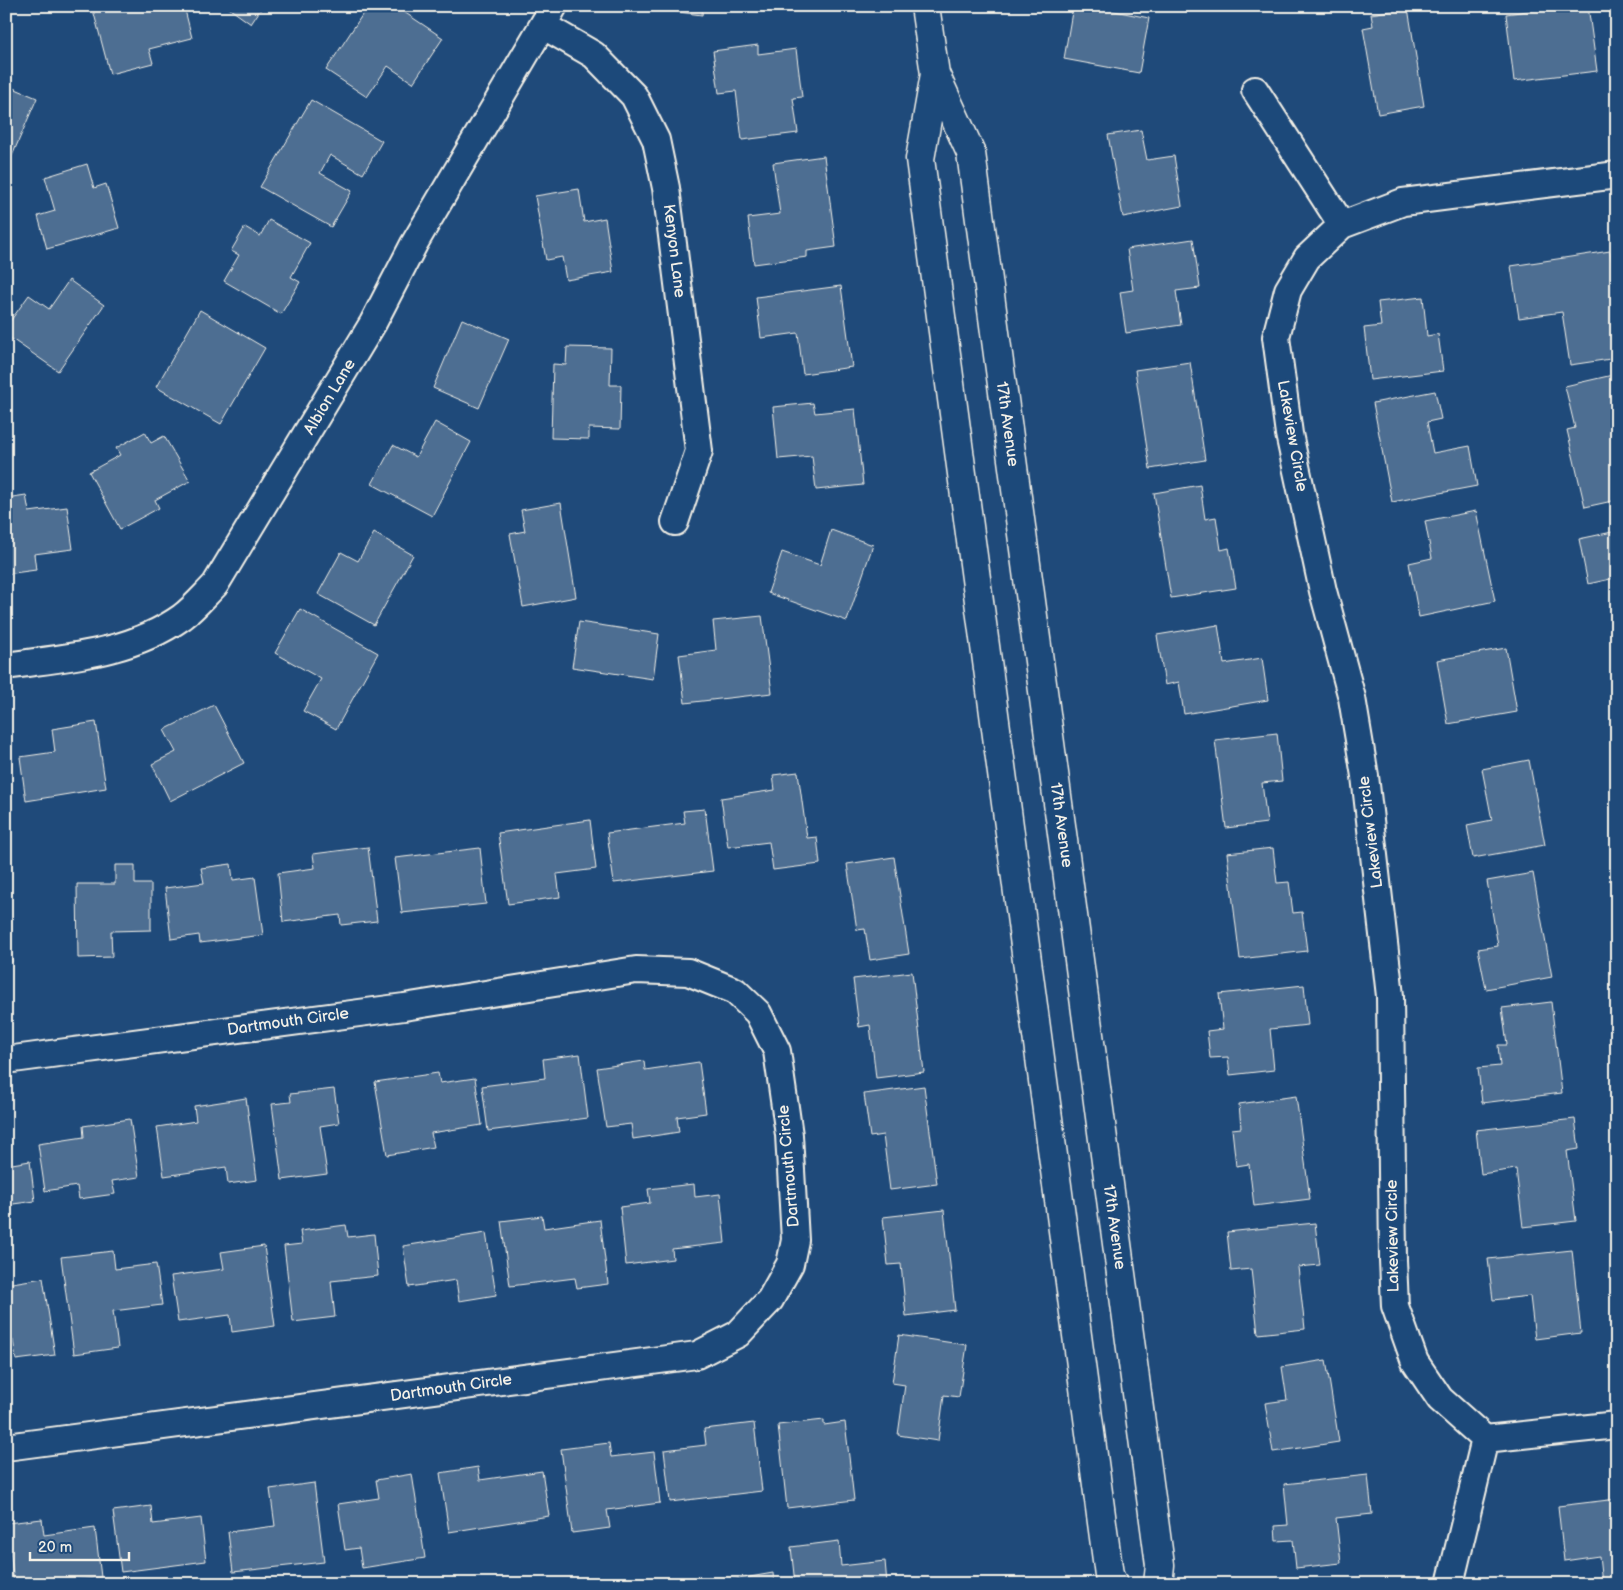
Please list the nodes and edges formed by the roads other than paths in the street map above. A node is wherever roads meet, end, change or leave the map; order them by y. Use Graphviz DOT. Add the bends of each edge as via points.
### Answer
graph roads {
  1 [pos="925,6"];
  2 [pos="549,16"];
  3 [pos="935,74"];
  4 [pos="1255,90"];
  5 [pos="1617,175"];
  6 [pos="1342,225"];
  7 [pos="675,522"];
  8 [pos="6,666"];
  9 [pos="6,1060"];
  10 [pos="1617,1424"];
  11 [pos="1485,1439"];
  12 [pos="6,1447"];
  13 [pos="1113,1584"];
  14 [pos="1158,1584"];
  15 [pos="1450,1584"];
  1 -- 3 [label="main road, 17th Avenue"];
  2 -- 7 [label="street, Kenyon Lane" via="634,96 656,140 666,188 699,451"];
  2 -- 8 [label="street, Albion Lane" via="414,244 368,332 215,585 182,617 142,640 99,652"];
  3 -- 13 [label="main road, 17th Avenue" via="920,159 1109,1575"];
  3 -- 14 [label="main road, 17th Avenue" via="971,153 1160,1566"];
  4 -- 6 [label="street"];
  5 -- 6 [label="street, Lakeview Circle" via="1403,202"];
  6 -- 11 [label="street, Lakeview Circle" via="1307,258 1288,290 1276,337 1289,434 1323,591 1352,698 1365,776 1390,996 1395,1306 1415,1362 1440,1399"];
  9 -- 12 [label="street, Dartmouth Circle" via="404,1006 636,970 688,972 735,991 758,1013 777,1051 789,1135 795,1240 790,1264 770,1300 738,1334 697,1355"];
  10 -- 11 [label="street"];
  11 -- 15 [label="street"];
}
